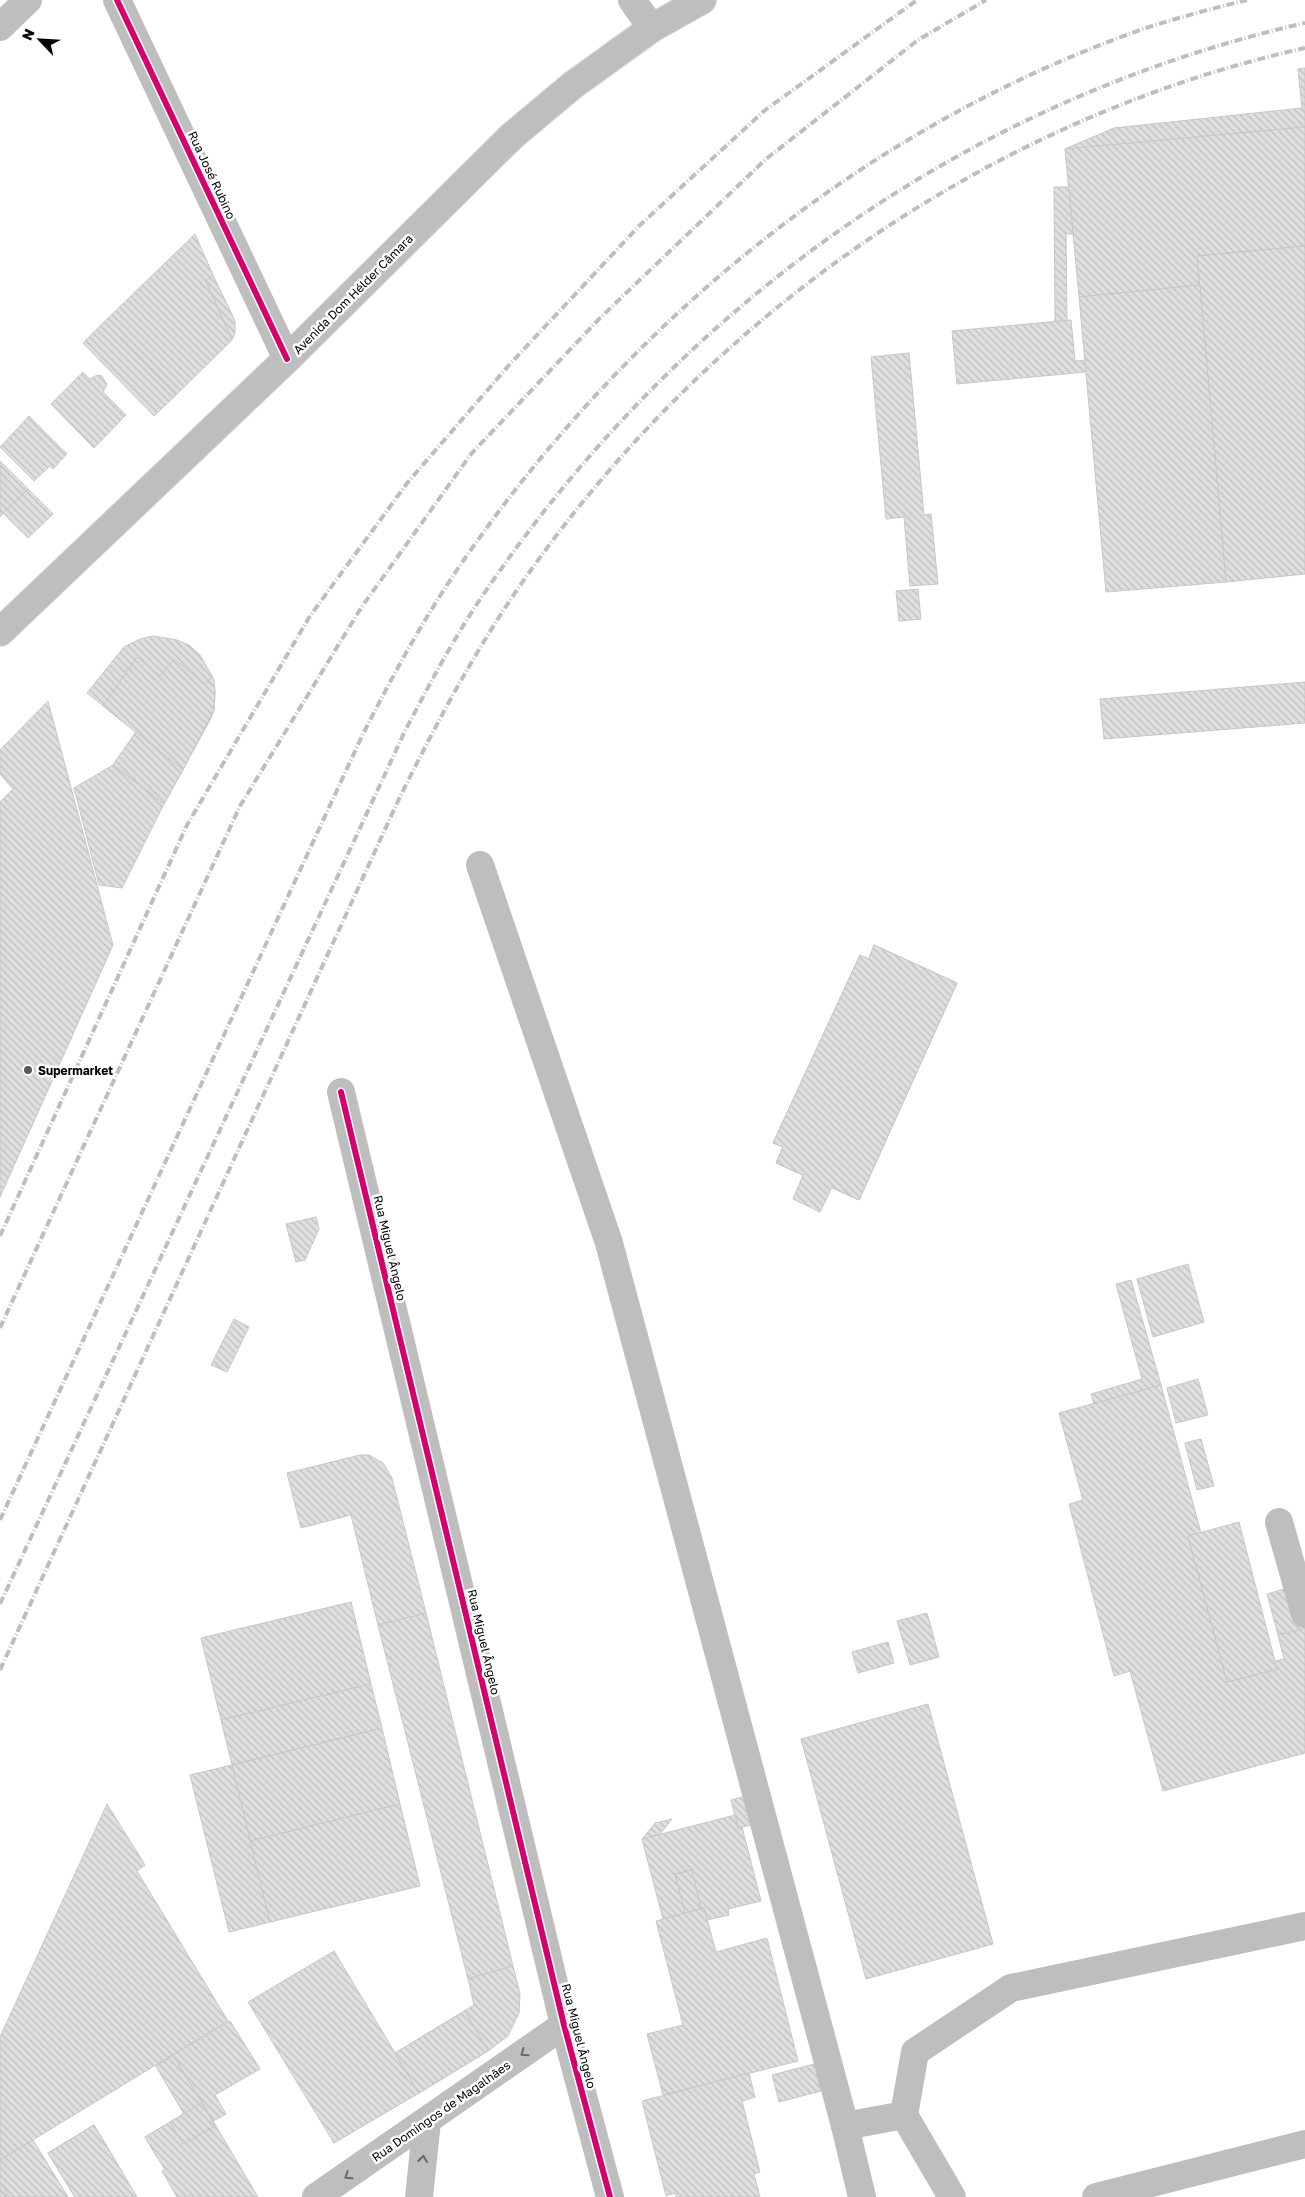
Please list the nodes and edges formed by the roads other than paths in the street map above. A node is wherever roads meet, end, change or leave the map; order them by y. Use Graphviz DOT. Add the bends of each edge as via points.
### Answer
graph roads {
  1 [pos="28,0"];
  2 [pos="117,0"];
  3 [pos="632,0"];
  4 [pos="702,0"];
  5 [pos="0,27"];
  6 [pos="652,28"];
  7 [pos="287,359"];
  8 [pos="0,632"];
  9 [pos="480,865"];
  10 [pos="341,1092"];
  11 [pos="1279,1522"];
  12 [pos="1305,1614"];
  13 [pos="1305,1926"];
  14 [pos="564,2025"];
  15 [pos="904,2115"];
  16 [pos="427,2121"];
  17 [pos="845,2126"];
  18 [pos="1305,2144"];
  19 [pos="316,2197"];
  20 [pos="418,2197"];
  21 [pos="610,2197"];
  22 [pos="862,2197"];
  23 [pos="952,2197"];
  24 [pos="1096,2197"];
  1 -- 5 [label="street"];
  2 -- 7 [label="street, Rua José Rubino"];
  3 -- 6 [label="street"];
  4 -- 6 [label="street, Avenida Dom Hélder Câmara"];
  6 -- 7 [label="street, Avenida Dom Hélder Câmara" via="573,85 512,136"];
  7 -- 8 [label="street, Avenida Dom Hélder Câmara"];
  9 -- 17 [label="street" via="609,1243"];
  10 -- 14 [label="street, Rua Miguel Ângelo"];
  11 -- 12 [label="street"];
  13 -- 15 [label="street" via="1012,1988 915,2052"];
  14 -- 16 [label="street, Rua Domingos de Magalhães, one-way"];
  14 -- 21 [label="street, Rua Miguel Ângelo"];
  15 -- 17 [label="street"];
  15 -- 23 [label="street"];
  16 -- 19 [label="street, Rua Domingos de Magalhães, one-way"];
  20 -- 16 [label="street, one-way"];
  17 -- 22 [label="street"];
  18 -- 24 [label="street"];
}
